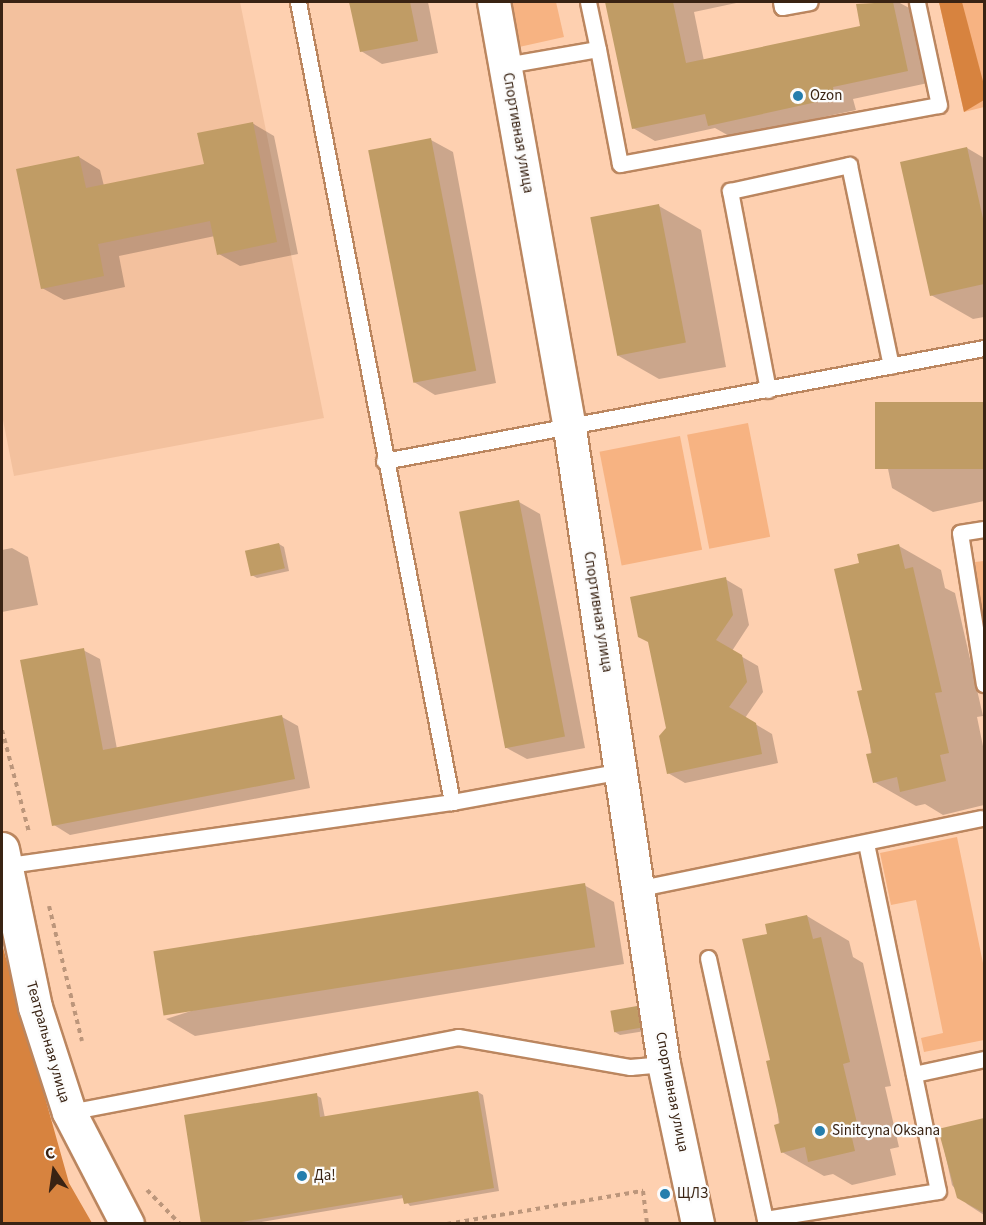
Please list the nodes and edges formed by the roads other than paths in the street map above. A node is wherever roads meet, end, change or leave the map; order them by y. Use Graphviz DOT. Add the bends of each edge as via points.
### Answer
graph roads {
  1 [pos="298,2"];
  2 [pos="494,2"];
  3 [pos="588,2"];
  4 [pos="781,2"];
  5 [pos="810,2"];
  6 [pos="917,2"];
  7 [pos="598,49"];
  8 [pos="506,65"];
  9 [pos="984,348"];
  10 [pos="891,366"];
  11 [pos="768,390"];
  12 [pos="570,429"];
  13 [pos="384,461"];
  14 [pos="984,528"];
  15 [pos="984,684"];
  16 [pos="622,771"];
  17 [pos="452,802"];
  18 [pos="983,820"];
  19 [pos="866,843"];
  20 [pos="12,860"];
  21 [pos="641,888"];
  22 [pos="708,958"];
  23 [pos="984,1059"];
  24 [pos="664,1064"];
  25 [pos="914,1074"];
  26 [pos="69,1112"];
  27 [pos="765,1221"];
  28 [pos="127,1224"];
  29 [pos="698,1224"];
  1 -- 13 [label="lane"];
  2 -- 8 [label="street, Спортивная улица"];
  3 -- 7 [label="lane"];
  4 -- 5 [label="lane" via="782,7"];
  6 -- 7 [label="lane" via="939,105 620,164"];
  7 -- 8 [label="lane"];
  8 -- 12 [label="street, Спортивная улица"];
  9 -- 10 [label="lane"];
  10 -- 11 [label="lane"];
  10 -- 11 [label="lane" via="849,165 730,191"];
  11 -- 12 [label="lane"];
  12 -- 13 [label="lane"];
  12 -- 16 [label="street, Спортивная улица"];
  13 -- 17 [label="lane"];
  14 -- 15 [label="lane" via="960,533"];
  16 -- 17 [label="lane"];
  16 -- 21 [label="street, Спортивная улица"];
  17 -- 20 [label="lane"];
  18 -- 19 [label="lane"];
  19 -- 21 [label="lane"];
  19 -- 25 [label="lane"];
  20 -- 26 [label="street, Театральная улица" via="35,1007"];
  21 -- 24 [label="street, Спортивная улица"];
  22 -- 27 [label="lane"];
  23 -- 25 [label="lane"];
  24 -- 26 [label="lane" via="630,1067 458,1037"];
  24 -- 29 [label="street, Спортивная улица"];
  25 -- 27 [label="lane" via="938,1191"];
  26 -- 28 [label="street, Театральная улица"];
}
